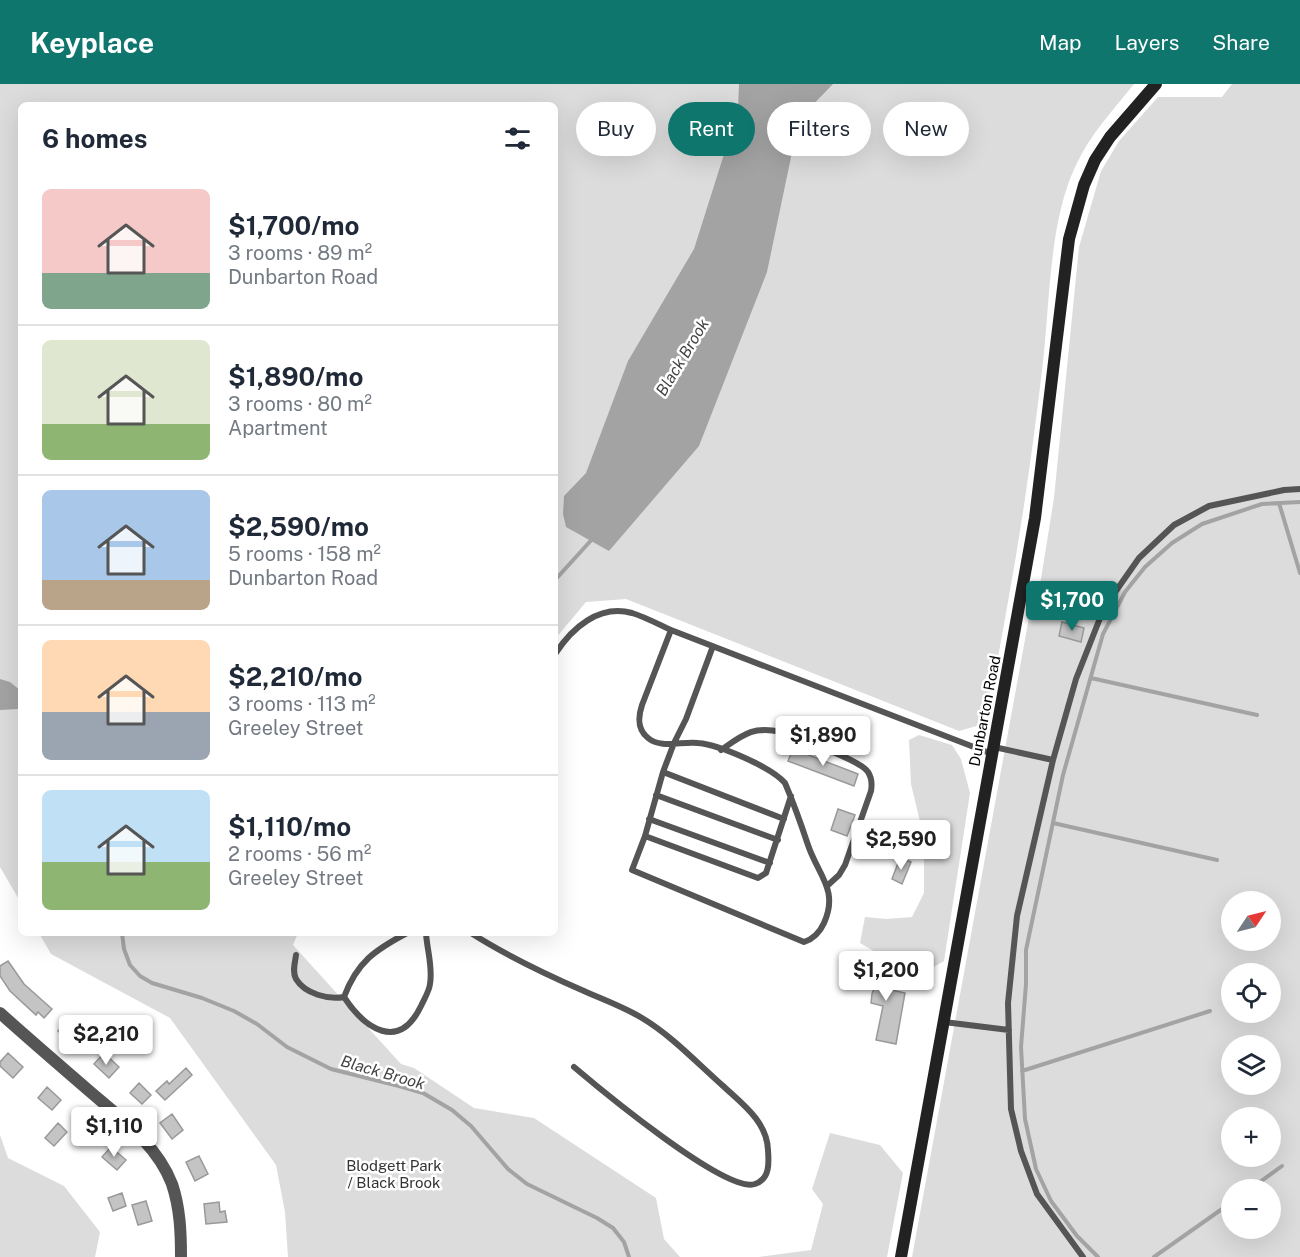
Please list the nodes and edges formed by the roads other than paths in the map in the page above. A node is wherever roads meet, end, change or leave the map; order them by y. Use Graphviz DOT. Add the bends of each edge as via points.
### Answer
graph roads {
  1 [pos="1156,84"];
  2 [pos="1300,489"];
  3 [pos="671,630"];
  4 [pos="712,646"];
  5 [pos="558,650"];
  6 [pos="674,743"];
  7 [pos="722,750"];
  8 [pos="993,750"];
  9 [pos="1053,760"];
  10 [pos="663,772"];
  11 [pos="656,795"];
  12 [pos="791,796"];
  13 [pos="649,819"];
  14 [pos="784,819"];
  15 [pos="645,836"];
  16 [pos="778,840"];
  17 [pos="770,863"];
  18 [pos="827,885"];
  19 [pos="402,936"];
  20 [pos="426,936"];
  21 [pos="476,936"];
  22 [pos="296,955"];
  23 [pos="344,997"];
  24 [pos="0,1013"];
  25 [pos="944,1022"];
  26 [pos="1009,1030"];
  27 [pos="574,1067"];
  28 [pos="181,1257"];
  29 [pos="901,1257"];
  30 [pos="1083,1257"];
  1 -- 8 [label="street, Dunbarton Road" via="1095,160 1075,211 1040,487"];
  2 -- 9 [label="lane" via="1209,506 1174,525 1139,558 1104,608 1076,679"];
  3 -- 4 [label="lane"];
  3 -- 5 [label="lane" via="639,615 611,611 578,626"];
  3 -- 6 [label="lane" via="638,717 640,729 649,739 659,744"];
  4 -- 6 [label="lane"];
  4 -- 8 [label="lane"];
  6 -- 7 [label="lane" via="697,743"];
  6 -- 10 [label="lane"];
  7 -- 12 [label="lane" via="778,775"];
  7 -- 18 [label="lane" via="748,732 770,730 853,761 868,772 871,791 845,865"];
  8 -- 9 [label="lane"];
  8 -- 25 [label="street, Dunbarton Road"];
  9 -- 26 [label="lane" via="1017,916"];
  10 -- 11 [label="lane"];
  10 -- 14 [label="lane"];
  11 -- 13 [label="lane"];
  11 -- 16 [label="lane"];
  12 -- 14 [label="lane"];
  12 -- 18 [label="lane" via="811,854"];
  13 -- 15 [label="lane"];
  13 -- 17 [label="lane"];
  14 -- 16 [label="lane"];
  15 -- 17 [label="lane" via="758,878 766,873"];
  15 -- 18 [label="lane" via="632,870 804,942 822,929 828,915"];
  16 -- 17 [label="lane"];
  19 -- 23 [label="lane" via="362,964"];
  20 -- 23 [label="lane" via="430,987 412,1022 388,1033 372,1027"];
  21 -- 27 [label="lane" via="528,965 640,1016 676,1042 753,1114 768,1146 769,1167 763,1180 753,1185 736,1182 699,1162 657,1134"];
  22 -- 23 [label="lane" via="296,979 304,987 332,999"];
  24 -- 28 [label="street" via="123,1120 155,1155 176,1198"];
  25 -- 26 [label="lane"];
  25 -- 29 [label="street, Dunbarton Road"];
  26 -- 30 [label="lane" via="1011,1109 1021,1151 1037,1194"];
}
